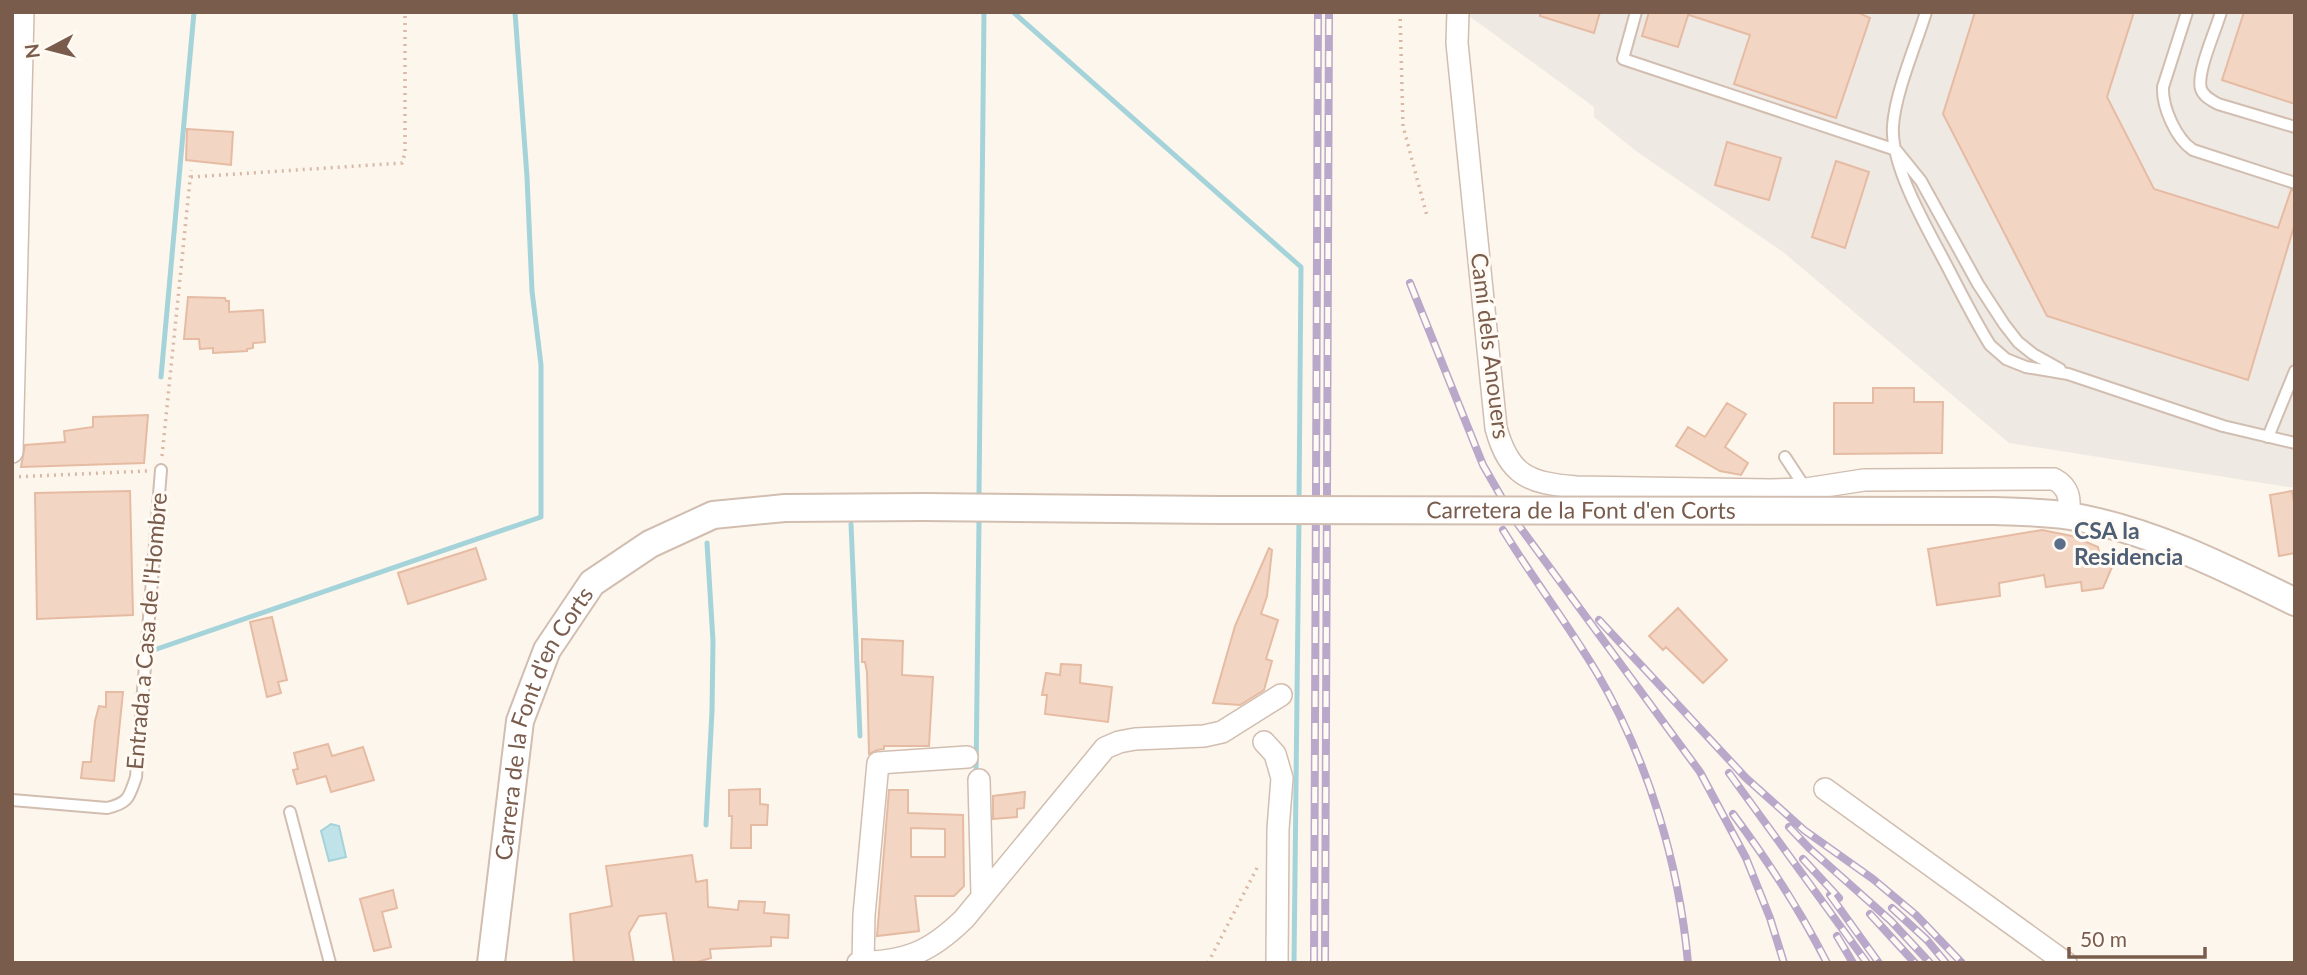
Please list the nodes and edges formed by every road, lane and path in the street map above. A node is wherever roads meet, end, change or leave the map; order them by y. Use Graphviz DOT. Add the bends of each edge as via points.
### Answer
graph roads {
  1 [pos="23,12"];
  2 [pos="405,12"];
  3 [pos="1400,12"];
  4 [pos="1458,12"];
  5 [pos="1636,12"];
  6 [pos="1926,12"];
  7 [pos="2187,12"];
  8 [pos="2221,12"];
  9 [pos="2295,127"];
  10 [pos="1896,150"];
  11 [pos="16,153"];
  12 [pos="191,170"];
  13 [pos="191,177"];
  14 [pos="2295,183"];
  15 [pos="1427,216"];
  16 [pos="2295,370"];
  17 [pos="2068,374"];
  18 [pos="2281,405"];
  19 [pos="2295,409"];
  20 [pos="2268,437"];
  21 [pos="2295,443"];
  22 [pos="12,452"];
  23 [pos="1785,457"];
  24 [pos="161,470"];
  25 [pos="12,477"];
  26 [pos="1806,489"];
  27 [pos="923,507"];
  28 [pos="2068,516"];
  29 [pos="2230,570"];
  30 [pos="2295,602"];
  31 [pos="2295,617"];
  32 [pos="1281,695"];
  33 [pos="1264,742"];
  34 [pos="967,757"];
  35 [pos="979,780"];
  36 [pos="1825,789"];
  37 [pos="12,800"];
  38 [pos="290,812"];
  39 [pos="1259,865"];
  40 [pos="982,895"];
  41 [pos="330,963"];
  42 [pos="491,963"];
  43 [pos="861,963"];
  44 [pos="1208,963"];
  45 [pos="1278,963"];
  46 [pos="2066,963"];
  1 -- 11 [label="street"];
  2 -- 13 [label="path" via="402,163"];
  3 -- 15 [label="path" via="1403,126"];
  4 -- 26 [label="street, Camí dels Anouers" via="1457,43 1496,428 1508,461 1521,473 1550,485"];
  5 -- 10 [label="lane" via="1623,59"];
  6 -- 10 [label="lane" via="1895,108"];
  7 -- 14 [label="lane" via="2162,95 2182,140 2193,150"];
  8 -- 9 [label="lane" via="2200,77 2207,98"];
  10 -- 17 [label="lane" via="1921,181 2011,333 2033,354"];
  10 -- 17 [label="lane" via="1926,226 1990,345 2006,359 2026,367"];
  11 -- 22 [label="street"];
  12 -- 13 [label="path"];
  13 -- 24 [label="path"];
  16 -- 18 [label="lane"];
  17 -- 20 [label="lane"];
  18 -- 19 [label="lane"];
  18 -- 20 [label="lane"];
  20 -- 21 [label="lane"];
  23 -- 26 [label="lane"];
  24 -- 25 [label="path"];
  24 -- 37 [label="lane, Entrada a Casa de l'Hombre" via="136,777 129,799 107,808"];
  26 -- 28 [label="street, Camí dels Anouers" via="1864,480 2054,479 2067,492"];
  27 -- 28 [label="street, Carretera de la Font d'en Corts, bridge" via="1995,511"];
  27 -- 42 [label="street, Carrera de la Font d'en Corts" via="785,508 713,515 650,544 592,583 547,650 520,721"];
  28 -- 29 [label="street, Carretera de la Font d'en Corts" via="2182,548"];
  29 -- 30 [label="street, Carretera de la Font d'en Corts"];
  29 -- 31 [label="street, Carretera de la Font d'en Corts"];
  32 -- 40 [label="street" via="1222,732 1135,739 1105,748"];
  33 -- 45 [label="street" via="1275,754 1282,778"];
  34 -- 43 [label="street" via="878,763"];
  35 -- 40 [label="street"];
  36 -- 46 [label="street"];
  38 -- 41 [label="lane"];
  39 -- 44 [label="path"];
  40 -- 43 [label="street" via="933,947 906,957"];
}
